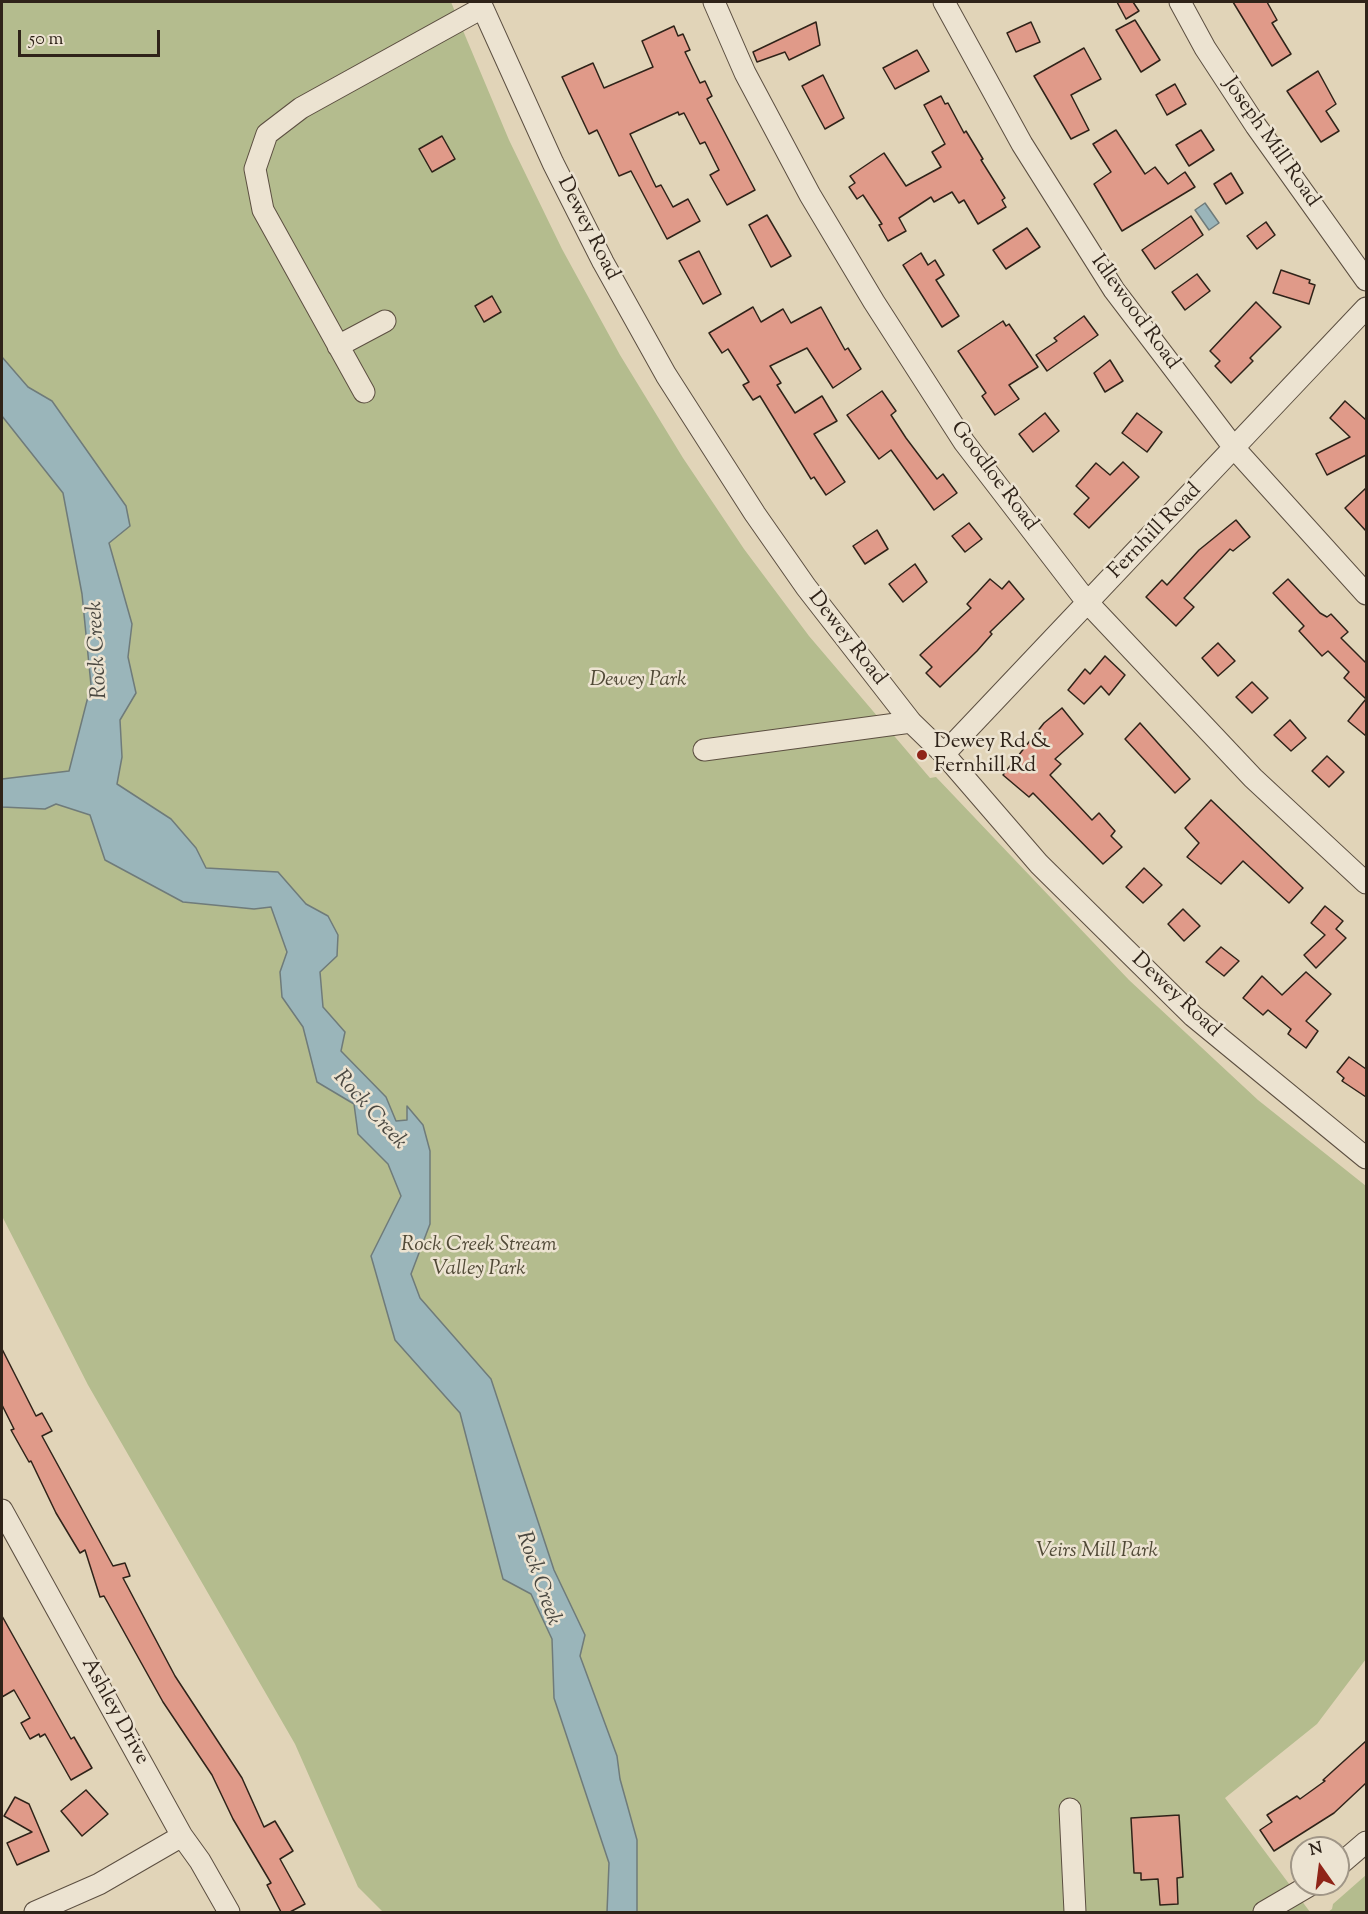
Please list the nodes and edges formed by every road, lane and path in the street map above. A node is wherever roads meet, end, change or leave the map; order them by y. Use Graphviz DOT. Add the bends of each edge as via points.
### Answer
graph roads {
  1 [pos="714,2"];
  2 [pos="944,2"];
  3 [pos="1180,2"];
  4 [pos="481,5"];
  5 [pos="1366,280"];
  6 [pos="1366,308"];
  7 [pos="385,321"];
  8 [pos="338,346"];
  9 [pos="364,392"];
  10 [pos="1235,449"];
  11 [pos="1366,594"];
  12 [pos="1088,602"];
  13 [pos="911,722"];
  14 [pos="704,750"];
  15 [pos="944,754"];
  16 [pos="1366,883"];
  17 [pos="1366,1158"];
  18 [pos="2,1510"];
  19 [pos="1070,1809"];
  20 [pos="182,1836"];
  21 [pos="1366,1842"];
  22 [pos="1350,1856"];
  23 [pos="1291,1896"];
  24 [pos="35,1912"];
  25 [pos="229,1912"];
  26 [pos="1075,1912"];
  27 [pos="1264,1912"];
  1 -- 12 [label="street, Goodloe Road" via="745,73 810,195 874,302 964,442"];
  2 -- 10 [label="street, Idlewood Road" via="1022,144 1114,290"];
  3 -- 5 [label="street, Joseph Mill Road" via="1256,126"];
  4 -- 8 [label="street" via="301,108 267,135 255,169 263,210"];
  4 -- 13 [label="street, Dewey Road" via="558,173 666,375 799,578"];
  6 -- 10 [label="street, Fernhill Road"];
  7 -- 8 [label="street"];
  8 -- 9 [label="street"];
  10 -- 11 [label="street, Idlewood Road"];
  10 -- 12 [label="street, Fernhill Road"];
  12 -- 15 [label="street, Fernhill Road"];
  12 -- 16 [label="street, Goodloe Road" via="1253,778"];
  13 -- 14 [label="street"];
  13 -- 15 [label="street, Dewey Road"];
  15 -- 17 [label="street, Dewey Road" via="1039,864 1192,1016"];
  18 -- 20 [label="street, Ashley Drive"];
  19 -- 26 [label="street"];
  20 -- 24 [label="street" via="99,1884"];
  20 -- 25 [label="street, Ashley Drive"];
  21 -- 22 [label="street"];
  23 -- 27 [label="street"];
}
